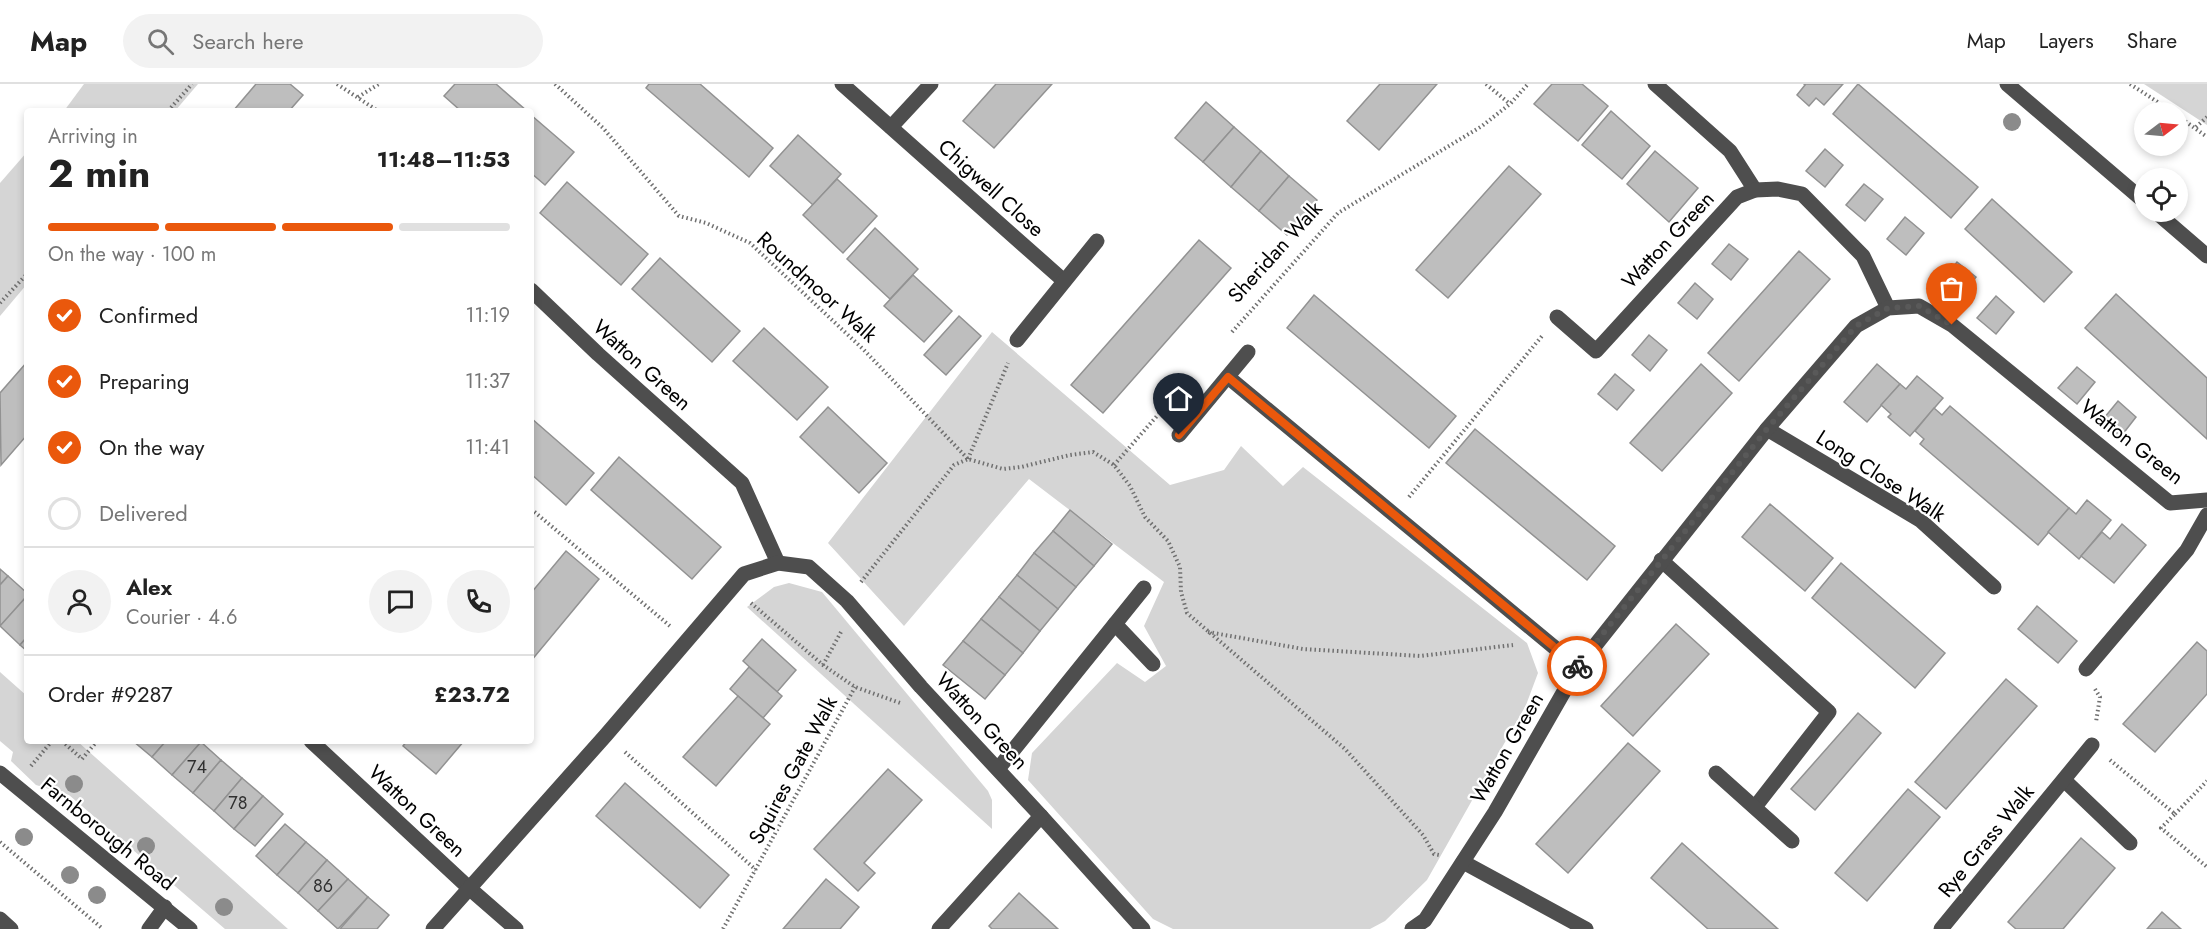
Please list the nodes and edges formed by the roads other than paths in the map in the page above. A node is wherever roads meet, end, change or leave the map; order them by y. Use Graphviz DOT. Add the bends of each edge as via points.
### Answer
graph roads {
  1 [pos="842,84"];
  2 [pos="931,84"];
  3 [pos="1655,84"];
  4 [pos="2007,84"];
  5 [pos="891,127"];
  6 [pos="1755,190"];
  7 [pos="2134,193"];
  8 [pos="2168,222"];
  9 [pos="1097,241"];
  10 [pos="2207,255"];
  11 [pos="1064,281"];
  12 [pos="534,293"];
  13 [pos="1888,308"];
  14 [pos="1557,317"];
  15 [pos="1017,340"];
  16 [pos="1248,352"];
  17 [pos="1228,377"];
  18 [pos="1767,429"];
  19 [pos="1179,435"];
  20 [pos="2207,500"];
  21 [pos="2207,515"];
  22 [pos="1661,560"];
  23 [pos="778,563"];
  24 [pos="1994,587"];
  25 [pos="1144,588"];
  26 [pos="1115,624"];
  27 [pos="1153,664"];
  28 [pos="1578,667"];
  29 [pos="2086,669"];
  30 [pos="313,744"];
  31 [pos="2092,745"];
  32 [pos="998,769"];
  33 [pos="0,773"];
  34 [pos="1716,773"];
  35 [pos="2064,780"];
  36 [pos="1755,807"];
  37 [pos="1041,816"];
  38 [pos="1792,841"];
  39 [pos="2130,843"];
  40 [pos="1463,862"];
  41 [pos="469,888"];
  42 [pos="165,908"];
  43 [pos="0,919"];
  44 [pos="11,929"];
  45 [pos="148,929"];
  46 [pos="190,929"];
  47 [pos="433,929"];
  48 [pos="516,929"];
  49 [pos="939,929"];
  50 [pos="1143,929"];
  51 [pos="1412,929"];
  52 [pos="1586,929"];
  53 [pos="1941,929"];
  1 -- 5 [label="street, Chigwell Close"];
  2 -- 5 [label="street"];
  3 -- 6 [label="street" via="1730,151"];
  4 -- 7 [label="street"];
  5 -- 11 [label="street, Chigwell Close"];
  6 -- 13 [label="street" via="1802,194 1863,256"];
  6 -- 14 [label="street, Watton Green" via="1737,197 1596,351"];
  8 -- 10 [label="street"];
  9 -- 11 [label="street"];
  11 -- 15 [label="street"];
  12 -- 23 [label="street, Watton Green" via="742,483"];
  13 -- 18 [label="street, Watton Green" via="1856,326"];
  13 -- 20 [label="street, Watton Green" via="1919,306 1952,325 2170,503"];
  16 -- 17 [label="street"];
  17 -- 19 [label="street"];
  17 -- 28 [label="street"];
  18 -- 22 [label="street, Watton Green"];
  18 -- 24 [label="street, Long Close Walk" via="1920,520"];
  21 -- 29 [label="street" via="2187,550"];
  22 -- 28 [label="street, Watton Green"];
  22 -- 36 [label="street" via="1829,712"];
  23 -- 32 [label="street, Watton Green" via="809,567 850,605"];
  23 -- 41 [label="street, Watton Green" via="744,574"];
  25 -- 26 [label="street"];
  26 -- 27 [label="street"];
  26 -- 32 [label="street"];
  28 -- 40 [label="street, Watton Green"];
  30 -- 41 [label="street, Watton Green"];
  31 -- 35 [label="street, Rye Grass Walk"];
  32 -- 37 [label="street, Watton Green"];
  33 -- 42 [label="street, Farnborough Road"];
  34 -- 36 [label="street"];
  35 -- 39 [label="street, Rye Grass Walk"];
  35 -- 53 [label="street, Rye Grass Walk"];
  36 -- 38 [label="street"];
  37 -- 49 [label="street"];
  37 -- 50 [label="street, Watton Green"];
  40 -- 51 [label="street, Watton Green" via="1425,920"];
  40 -- 52 [label="street"];
  41 -- 47 [label="street, Watton Green"];
  41 -- 48 [label="street, Watton Green"];
  42 -- 45 [label="street"];
  42 -- 46 [label="street, Farnborough Road"];
  43 -- 44 [label="street"];
}
